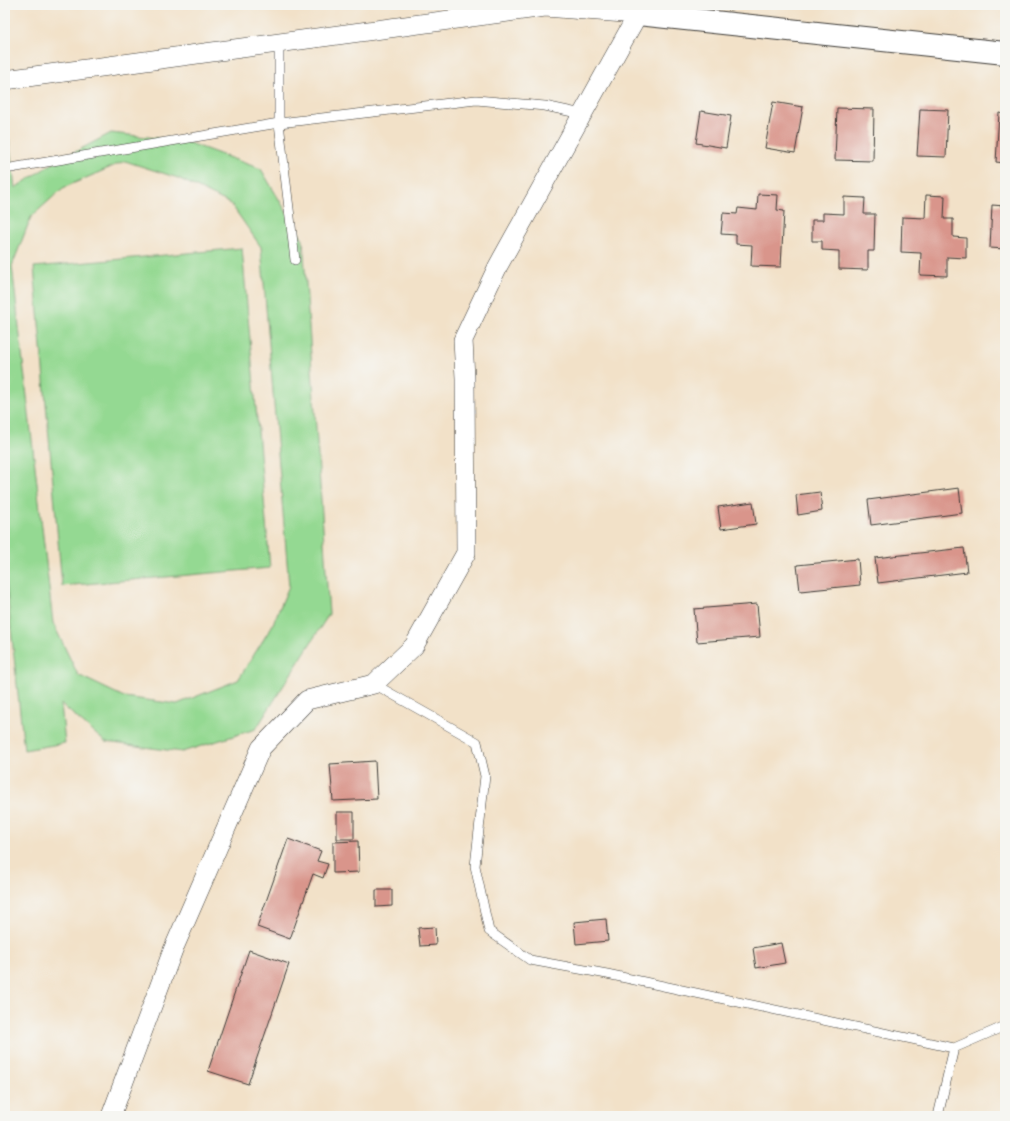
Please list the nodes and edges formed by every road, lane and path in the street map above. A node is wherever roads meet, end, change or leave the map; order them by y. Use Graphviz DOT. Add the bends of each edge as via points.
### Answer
graph roads {
  1 [pos="636,8"];
  2 [pos="279,43"];
  3 [pos="1005,53"];
  4 [pos="5,80"];
  5 [pos="582,114"];
  6 [pos="279,124"];
  7 [pos="5,169"];
  8 [pos="295,260"];
  9 [pos="374,684"];
  10 [pos="1005,1026"];
  11 [pos="954,1048"];
  12 [pos="111,1116"];
  13 [pos="938,1116"];
  1 -- 2 [label="street" via="545,7"];
  1 -- 3 [label="street"];
  1 -- 5 [label="street"];
  2 -- 4 [label="street"];
  2 -- 6 [label="lane"];
  5 -- 6 [label="lane" via="546,106 476,100"];
  5 -- 9 [label="street" via="498,266 462,340 465,378 466,553 414,646"];
  6 -- 7 [label="lane"];
  6 -- 8 [label="lane"];
  9 -- 11 [label="lane" via="477,742 485,776 475,866 489,931 530,960"];
  9 -- 12 [label="street" via="307,700 261,748 173,950"];
  10 -- 11 [label="lane"];
  11 -- 13 [label="lane"];
}
